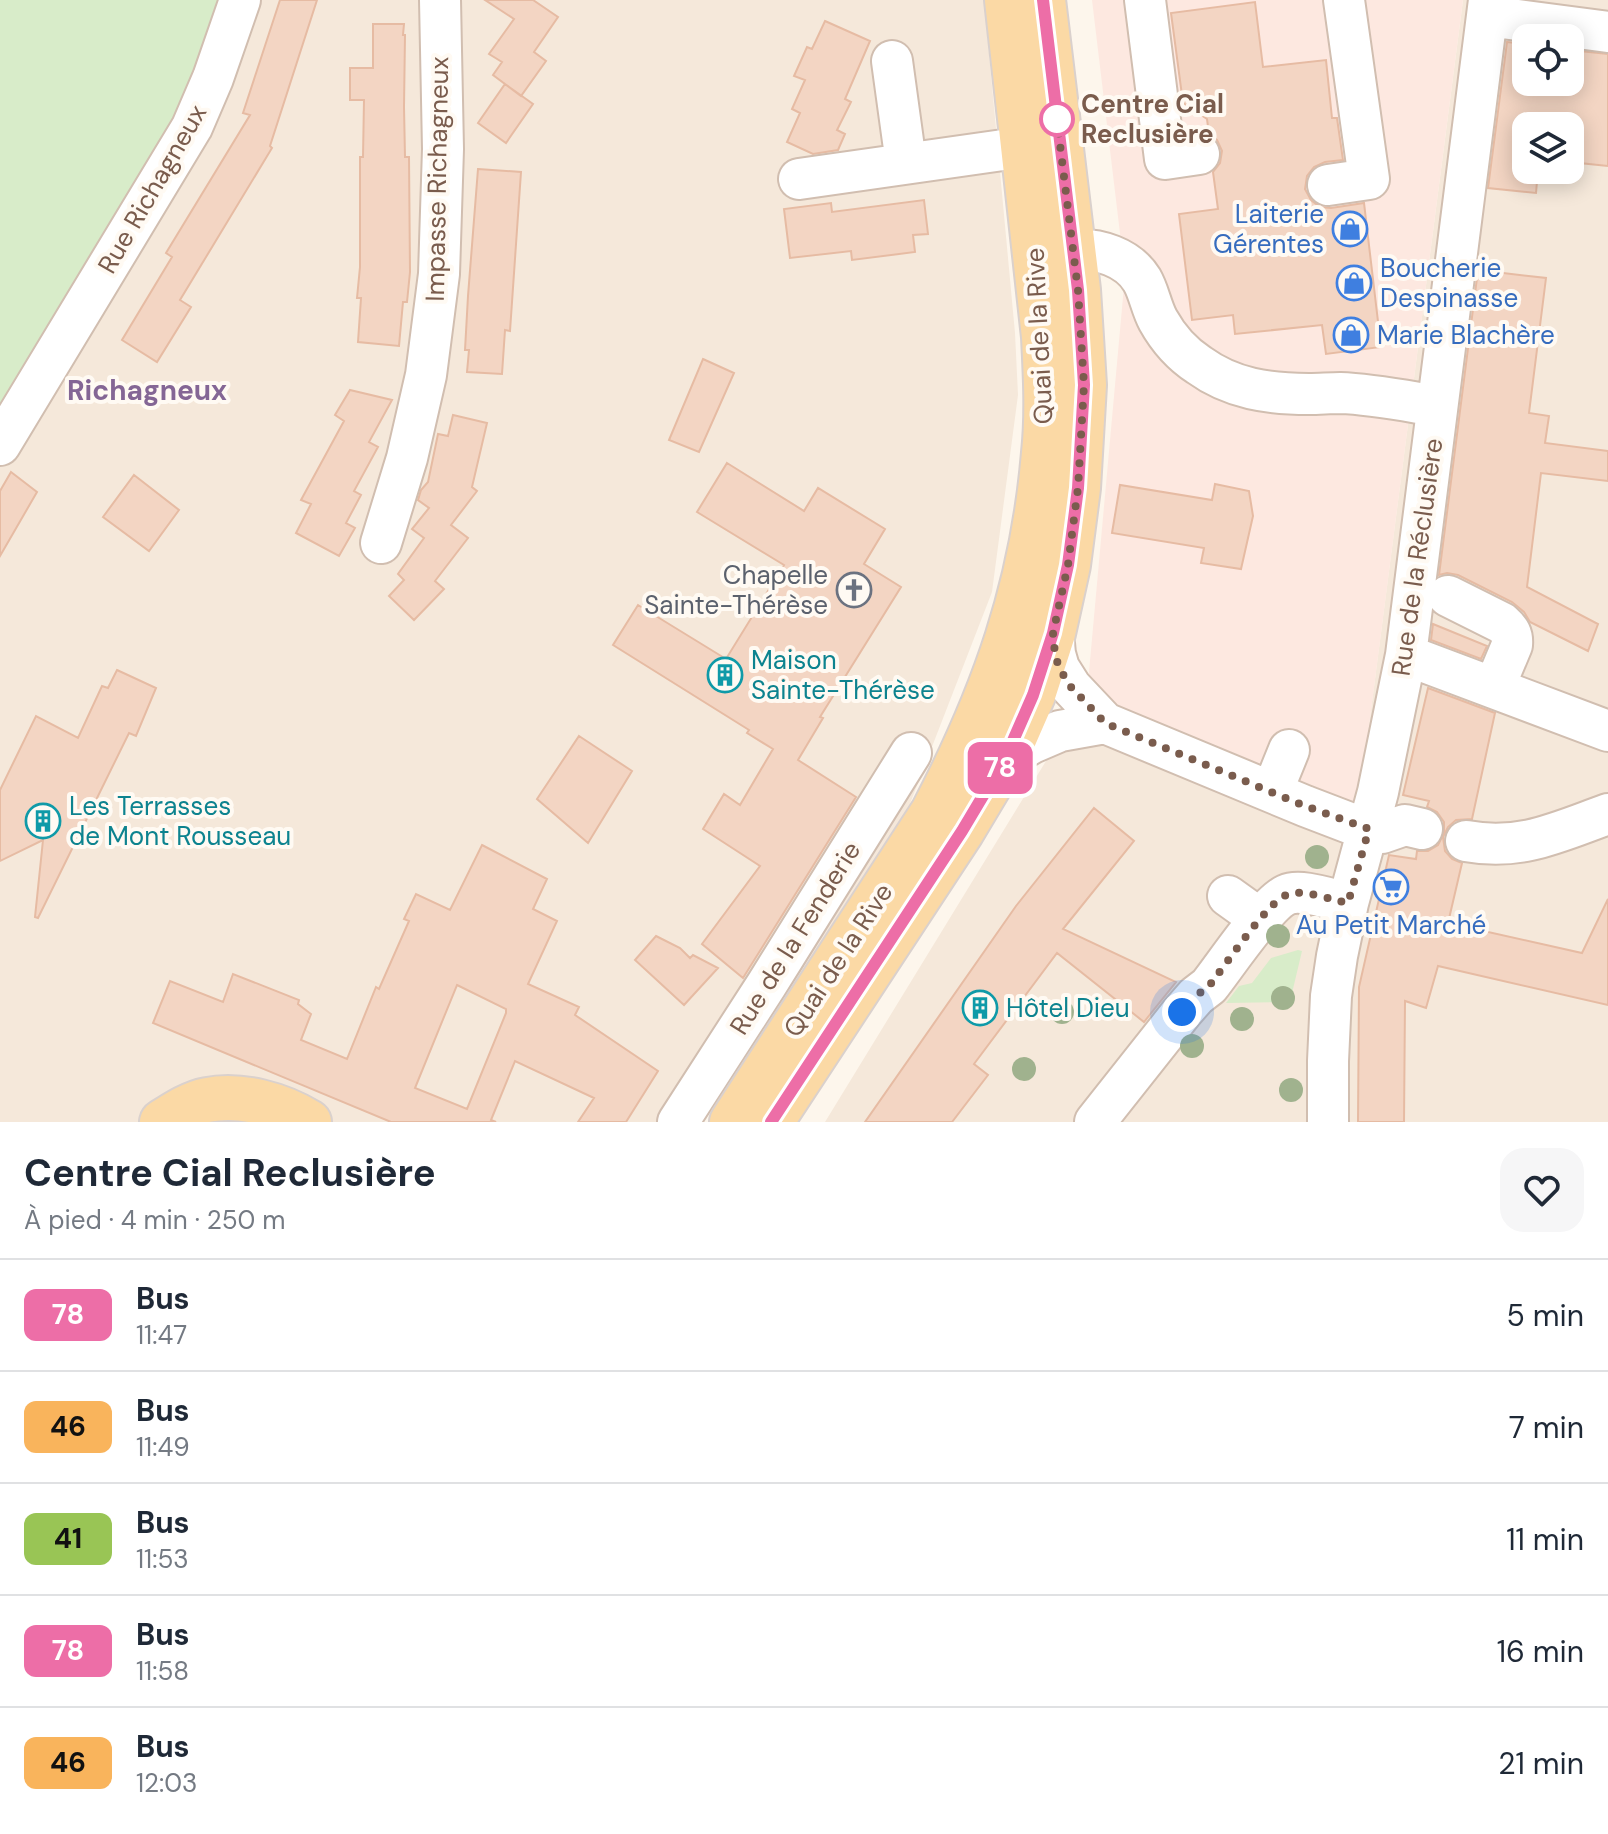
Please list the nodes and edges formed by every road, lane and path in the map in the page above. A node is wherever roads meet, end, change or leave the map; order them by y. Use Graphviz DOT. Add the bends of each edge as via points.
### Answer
graph roads {
  1 [pos="240,0"];
  2 [pos="440,0"];
  3 [pos="1007,0"];
  4 [pos="1043,0"];
  5 [pos="1145,0"];
  6 [pos="1344,0"];
  7 [pos="1488,8"];
  8 [pos="1608,32"];
  9 [pos="892,61"];
  10 [pos="1024,147"];
  11 [pos="1199,154"];
  12 [pos="906,163"];
  13 [pos="799,179"];
  14 [pos="1328,185"];
  15 [pos="1073,250"];
  16 [pos="1437,406"];
  17 [pos="0,445"];
  18 [pos="381,543"];
  19 [pos="1448,596"];
  20 [pos="1053,633"];
  21 [pos="1406,655"];
  22 [pos="1494,688"];
  23 [pos="1105,723"];
  24 [pos="1608,731"];
  25 [pos="911,753"];
  26 [pos="1005,759"];
  27 [pos="1608,814"];
  28 [pos="1369,829"];
  29 [pos="1422,829"];
  30 [pos="1466,841"];
  31 [pos="1228,896"];
  32 [pos="1348,903"];
  33 [pos="1260,919"];
  34 [pos="162,1122"];
  35 [pos="309,1122"];
  36 [pos="678,1122"];
  37 [pos="732,1122"];
  38 [pos="771,1122"];
  39 [pos="1095,1122"];
  40 [pos="1328,1122"];
  1 -- 17 [label="street, Rue Richagneux" via="192,127"];
  2 -- 18 [label="street, Impasse Richagneux" via="439,274 426,375"];
  3 -- 10 [label="main road, Quai de la Rive"];
  4 -- 15 [label="main road, Quai de la Rive"];
  5 -- 11 [label="street" via="1165,159"];
  6 -- 14 [label="street" via="1369,179"];
  7 -- 8 [label="street"];
  7 -- 16 [label="street, Rue de la Réclusière"];
  9 -- 12 [label="street"];
  10 -- 12 [label="street"];
  10 -- 37 [label="main road, Quai de la Rive" via="1047,393 1037,513 1008,641 933,812"];
  12 -- 13 [label="street"];
  15 -- 16 [label="street" via="1099,251 1127,262 1142,279 1166,334 1218,378 1244,389 1341,393"];
  15 -- 20 [label="main road, Quai de la Rive" via="1084,385 1078,488"];
  16 -- 21 [label="street, Rue de la Réclusière"];
  19 -- 22 [label="street" via="1509,629 1512,645"];
  20 -- 23 [label="street" via="1065,678"];
  20 -- 26 [label="main road, Quai de la Rive"];
  21 -- 22 [label="street"];
  21 -- 28 [label="street, Rue de la Réclusière"];
  22 -- 24 [label="street"];
  23 -- 26 [label="street" via="1060,731"];
  23 -- 28 [label="street" via="1281,768 1314,810"];
  25 -- 36 [label="street, Rue de la Fenderie"];
  26 -- 38 [label="main road, Quai de la Rive"];
  27 -- 30 [label="street" via="1531,841"];
  28 -- 29 [label="street"];
  28 -- 32 [label="street, Rue de la Réclusière"];
  31 -- 33 [label="street"];
  32 -- 33 [label="street" via="1286,895"];
  32 -- 40 [label="street, Rue de la Réclusière" via="1331,996"];
  33 -- 39 [label="street"];
  34 -- 35 [label="main road" via="207,1100 238,1099 267,1104"];
}
